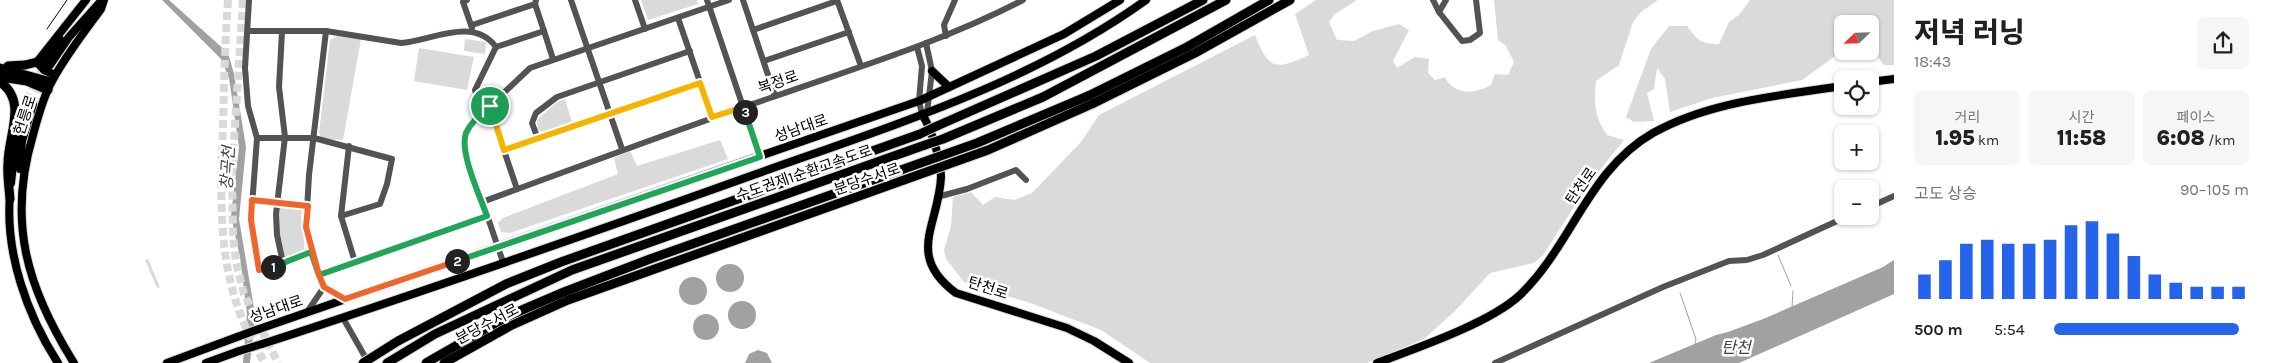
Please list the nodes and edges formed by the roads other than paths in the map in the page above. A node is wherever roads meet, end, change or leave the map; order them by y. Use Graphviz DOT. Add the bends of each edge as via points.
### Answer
graph roads {
  1 [pos="86,0"];
  2 [pos="90,0"];
  3 [pos="103,0"];
  4 [pos="249,0"];
  5 [pos="467,0"];
  6 [pos="571,0"];
  7 [pos="635,0"];
  8 [pos="707,0"];
  9 [pos="729,0"];
  10 [pos="743,0"];
  11 [pos="837,0"];
  12 [pos="955,0"];
  13 [pos="1023,0"];
  14 [pos="1120,0"];
  15 [pos="1146,0"];
  16 [pos="1202,0"];
  17 [pos="1226,0"];
  18 [pos="1269,0"];
  19 [pos="1290,0"];
  20 [pos="1434,0"];
  21 [pos="1446,0"];
  22 [pos="1476,0"];
  23 [pos="535,2"];
  24 [pos="709,7"];
  25 [pos="1439,12"];
  26 [pos="678,18"];
  27 [pos="472,25"];
  28 [pos="645,29"];
  29 [pos="753,30"];
  30 [pos="248,31"];
  31 [pos="326,31"];
  32 [pos="544,31"];
  33 [pos="282,32"];
  34 [pos="849,32"];
  35 [pos="472,33"];
  36 [pos="946,36"];
  37 [pos="926,43"];
  38 [pos="496,47"];
  39 [pos="917,47"];
  40 [pos="587,48"];
  41 [pos="690,51"];
  42 [pos="553,60"];
  43 [pos="764,61"];
  44 [pos="44,64"];
  45 [pos="861,66"];
  46 [pos="0,67"];
  47 [pos="932,71"];
  48 [pos="0,77"];
  49 [pos="1894,78"];
  50 [pos="1879,80"];
  51 [pos="0,82"];
  52 [pos="51,82"];
  53 [pos="598,82"];
  54 [pos="700,83"];
  55 [pos="949,87"];
  56 [pos="1834,87"];
  57 [pos="775,96"];
  58 [pos="930,96"];
  59 [pos="1090,100"];
  60 [pos="919,101"];
  61 [pos="490,106"];
  62 [pos="744,107"];
  63 [pos="610,114"];
  64 [pos="925,115"];
  65 [pos="712,117"];
  66 [pos="285,137"];
  67 [pos="258,138"];
  68 [pos="314,138"];
  69 [pos="538,139"];
  70 [pos="349,146"];
  71 [pos="622,149"];
  72 [pos="504,150"];
  73 [pos="760,157"];
  74 [pos="1026,180"];
  75 [pos="517,189"];
  76 [pos="1894,196"];
  77 [pos="937,197"];
  78 [pos="10,199"];
  79 [pos="252,200"];
  80 [pos="21,201"];
  81 [pos="278,202"];
  82 [pos="482,202"];
  83 [pos="1879,202"];
  84 [pos="308,206"];
  85 [pos="341,216"];
  86 [pos="487,216"];
  87 [pos="1834,222"];
  88 [pos="498,247"];
  89 [pos="311,252"];
  90 [pos="355,262"];
  91 [pos="503,262"];
  92 [pos="283,263"];
  93 [pos="319,275"];
  94 [pos="324,287"];
  95 [pos="345,299"];
  96 [pos="307,312"];
  97 [pos="343,318"];
  98 [pos="46,345"];
  99 [pos="72,360"];
  100 [pos="53,363"];
  101 [pos="58,363"];
  102 [pos="77,363"];
  103 [pos="166,363"];
  104 [pos="206,363"];
  105 [pos="363,363"];
  106 [pos="369,363"];
  107 [pos="387,363"];
  108 [pos="426,363"];
  109 [pos="444,363"];
  110 [pos="1129,363"];
  111 [pos="1377,363"];
  112 [pos="1494,363"];
  1 -- 44 [label="main road"];
  2 -- 44 [label="main road"];
  3 -- 44 [label="main road"];
  3 -- 52 [label="main road, 헌릉로" via="101,8"];
  4 -- 30 [label="street"];
  5 -- 27 [label="street" via="464,2"];
  6 -- 40 [label="street"];
  7 -- 28 [label="street"];
  8 -- 24 [label="street"];
  9 -- 24 [label="street"];
  10 -- 29 [label="street"];
  11 -- 29 [label="street"];
  11 -- 34 [label="street"];
  12 -- 36 [label="street" via="944,24"];
  13 -- 36 [label="street, 복정로"];
  14 -- 55 [label="main road, 성남대로" via="1064,34"];
  15 -- 64 [label="main road, 성남대로" via="1074,46"];
  16 -- 105 [label="highway, 수도권제1순환고속도로, bridge" via="1096,56 920,134 506,284"];
  17 -- 107 [label="highway, 수도권제1순환고속도로, bridge" via="1043,96 943,139 572,270 470,316"];
  18 -- 59 [label="highway, 분당수서로"];
  19 -- 59 [label="highway, 분당수서로" via="1195,53"];
  20 -- 25 [label="street"];
  21 -- 25 [label="street"];
  22 -- 25 [label="street" via="1480,33 1470,40 1462,41"];
  23 -- 27 [label="street"];
  23 -- 32 [label="street"];
  24 -- 26 [label="street"];
  24 -- 62 [label="street"];
  26 -- 28 [label="street"];
  26 -- 41 [label="street"];
  27 -- 35 [label="street"];
  28 -- 40 [label="street"];
  29 -- 43 [label="street"];
  30 -- 33 [label="street"];
  30 -- 67 [label="street" via="245,68 248,106"];
  31 -- 33 [label="street"];
  31 -- 35 [label="street" via="401,43 447,32"];
  31 -- 68 [label="street"];
  32 -- 38 [label="street"];
  32 -- 42 [label="street"];
  33 -- 66 [label="street" via="279,87"];
  34 -- 43 [label="street"];
  34 -- 45 [label="street"];
  35 -- 38 [label="street" via="483,35"];
  36 -- 37 [label="street, 복정로"];
  37 -- 39 [label="street, 복정로"];
  37 -- 47 [label="street"];
  38 -- 61 [label="street" via="475,90"];
  39 -- 45 [label="street, 복정로"];
  39 -- 60 [label="street" via="922,66"];
  40 -- 42 [label="street"];
  40 -- 53 [label="street"];
  41 -- 53 [label="street"];
  41 -- 54 [label="street"];
  42 -- 61 [label="street" via="530,68"];
  43 -- 57 [label="street"];
  44 -- 46 [label="highway"];
  44 -- 52 [label="main road"];
  45 -- 57 [label="street, 복정로"];
  46 -- 52 [label="highway"];
  47 -- 55 [label="main road"];
  47 -- 58 [label="street"];
  48 -- 52 [label="highway"];
  49 -- 50 [label="main road"];
  51 -- 78 [label="highway" via="12,94 16,106 8,163"];
  52 -- 80 [label="main road, 헌릉로" via="26,157"];
  53 -- 63 [label="street"];
  53 -- 69 [label="street" via="556,97 536,114 532,123"];
  54 -- 63 [label="street"];
  54 -- 65 [label="street"];
  55 -- 58 [label="main road, 성남대로"];
  56 -- 111 [label="main road, 탄천로" via="1713,108 1683,118 1652,134 1624,154 1596,185 1546,266 1519,296 1485,318"];
  57 -- 62 [label="street, 복정로"];
  58 -- 60 [label="main road, 성남대로"];
  58 -- 64 [label="street"];
  59 -- 108 [label="highway, 분당수서로, bridge" via="564,292 508,316"];
  59 -- 109 [label="highway, 분당수서로, bridge" via="988,150 568,300 510,326"];
  60 -- 64 [label="street"];
  60 -- 73 [label="main road, 성남대로"];
  61 -- 72 [label="street"];
  61 -- 82 [label="street" via="471,124 465,135 466,153"];
  62 -- 65 [label="street, 복정로"];
  62 -- 73 [label="street"];
  63 -- 69 [label="street"];
  63 -- 71 [label="street"];
  64 -- 77 [label="main road, 탄천로" via="941,177"];
  64 -- 91 [label="main road, 성남대로"];
  65 -- 71 [label="street, 복정로"];
  66 -- 67 [label="street"];
  66 -- 68 [label="street"];
  66 -- 81 [label="street"];
  67 -- 79 [label="street"];
  68 -- 70 [label="street"];
  68 -- 84 [label="street"];
  69 -- 72 [label="street"];
  70 -- 85 [label="street"];
  70 -- 85 [label="street" via="392,159 388,184 380,204"];
  71 -- 75 [label="street, 복정로"];
  72 -- 75 [label="street"];
  73 -- 88 [label="main road, 성남대로"];
  74 -- 77 [label="street" via="1016,170"];
  75 -- 82 [label="street, 복정로"];
  76 -- 83 [label="street"];
  77 -- 110 [label="main road, 탄천로" via="927,249 942,282 956,293 1067,328"];
  78 -- 80 [label="main road" via="15,146 30,103 22,141"];
  78 -- 98 [label="main road" via="17,267"];
  79 -- 81 [label="street"];
  79 -- 92 [label="street" via="251,220 259,270"];
  80 -- 99 [label="main road, 헌릉로" via="24,243 31,277 43,310"];
  81 -- 84 [label="street"];
  81 -- 92 [label="street" via="277,234"];
  82 -- 86 [label="street"];
  84 -- 89 [label="street" via="306,227"];
  85 -- 90 [label="street"];
  86 -- 88 [label="street"];
  86 -- 90 [label="street"];
  87 -- 112 [label="street" via="1763,255 1729,261 1663,286"];
  88 -- 91 [label="street"];
  88 -- 95 [label="main road, 성남대로"];
  89 -- 92 [label="street"];
  89 -- 93 [label="street"];
  90 -- 93 [label="street"];
  91 -- 97 [label="main road, 성남대로"];
  93 -- 94 [label="street"];
  94 -- 95 [label="street"];
  94 -- 96 [label="street"];
  95 -- 96 [label="main road, 성남대로"];
  96 -- 103 [label="main road, 성남대로, bridge"];
  97 -- 104 [label="main road, 성남대로, bridge"];
  97 -- 106 [label="street"];
  98 -- 100 [label="main road"];
  98 -- 101 [label="main road"];
  99 -- 102 [label="main road, 헌릉로"];
}
